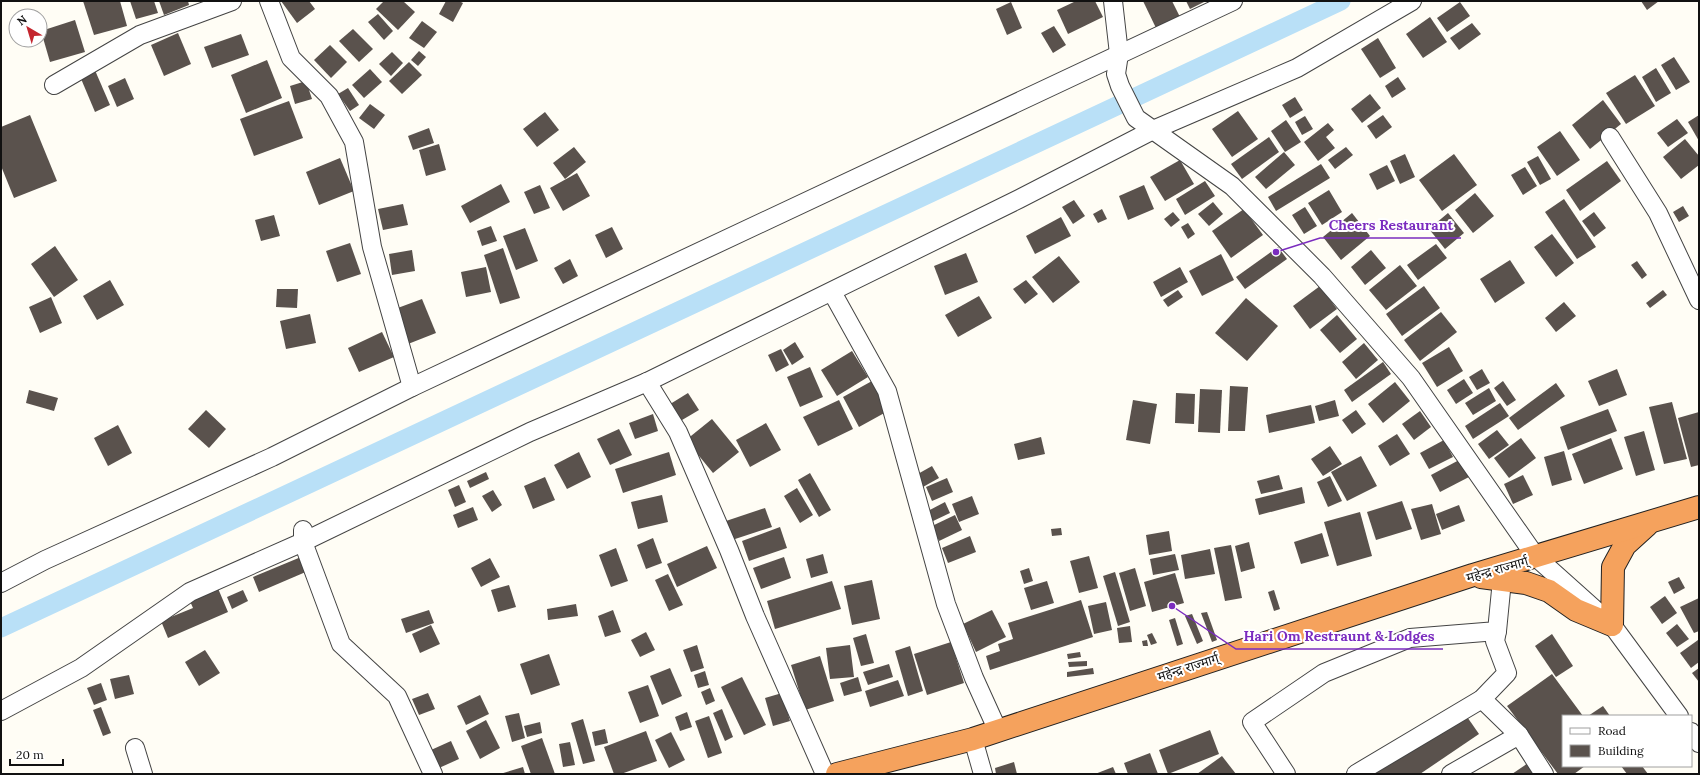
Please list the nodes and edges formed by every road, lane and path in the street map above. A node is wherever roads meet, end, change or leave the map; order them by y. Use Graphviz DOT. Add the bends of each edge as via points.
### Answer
graph roads {
  1 [pos="232,1"];
  2 [pos="269,1"];
  3 [pos="1113,1"];
  4 [pos="1233,1"];
  5 [pos="1412,1"];
  6 [pos="1119,54"];
  7 [pos="54,85"];
  8 [pos="1153,130"];
  9 [pos="1610,137"];
  10 [pos="832,292"];
  11 [pos="1699,300"];
  12 [pos="647,382"];
  13 [pos="412,387"];
  14 [pos="1699,507"];
  15 [pos="1653,520"];
  16 [pos="303,535"];
  17 [pos="1536,557"];
  18 [pos="1473,575"];
  19 [pos="1502,580"];
  20 [pos="1,583"];
  21 [pos="1612,625"];
  22 [pos="1497,631"];
  23 [pos="1482,699"];
  24 [pos="1,711"];
  25 [pos="1678,715"];
  26 [pos="998,731"];
  27 [pos="1692,733"];
  28 [pos="1519,735"];
  29 [pos="973,739"];
  30 [pos="1699,743"];
  31 [pos="135,748"];
  32 [pos="143,774"];
  33 [pos="433,774"];
  34 [pos="824,774"];
  35 [pos="837,774"];
  36 [pos="983,774"];
  37 [pos="1286,774"];
  38 [pos="1356,774"];
  39 [pos="1451,774"];
  40 [pos="1544,774"];
  1 -- 7 [label="street" via="140,35"];
  2 -- 13 [label="street" via="291,58 329,96 354,142 372,246"];
  3 -- 6 [label="street"];
  4 -- 6 [label="street"];
  5 -- 8 [label="street" via="1297,68"];
  6 -- 8 [label="street" via="1116,74 1120,86 1136,118"];
  6 -- 13 [label="street"];
  8 -- 10 [label="street"];
  8 -- 17 [label="street" via="1232,186 1322,276 1411,378"];
  9 -- 11 [label="street" via="1658,213"];
  10 -- 12 [label="street"];
  10 -- 26 [label="street" via="887,391 946,604 974,678"];
  12 -- 16 [label="street"];
  12 -- 34 [label="street" via="678,432 729,550 754,616"];
  13 -- 20 [label="street" via="286,450 45,560"];
  14 -- 15 [label="highway, महेन्द्र राज्मार्ग्"];
  15 -- 17 [label="highway, महेन्द्र राज्मार्ग्"];
  15 -- 21 [label="highway" via="1625,545 1613,567"];
  16 -- 24 [label="street" via="190,592 81,668"];
  16 -- 33 [label="street" via="341,644 397,696"];
  17 -- 18 [label="highway, महेन्द्र राज्मार्ग्"];
  17 -- 21 [label="street"];
  18 -- 19 [label="highway"];
  18 -- 26 [label="highway, महेन्द्र राज्मार्ग्"];
  19 -- 21 [label="highway" via="1526,583 1549,591 1576,610"];
  19 -- 22 [label="street"];
  21 -- 25 [label="street"];
  22 -- 23 [label="street" via="1495,641 1507,674"];
  22 -- 37 [label="street" via="1410,638 1324,673 1252,722"];
  23 -- 28 [label="street"];
  23 -- 38 [label="street"];
  26 -- 29 [label="highway, महेन्द्र राज्मार्ग्"];
  27 -- 30 [label="street"];
  28 -- 39 [label="street"];
  28 -- 40 [label="street"];
  29 -- 35 [label="highway, महेन्द्र राज्मार्ग्"];
  29 -- 36 [label="street"];
  31 -- 32 [label="street"];
}
